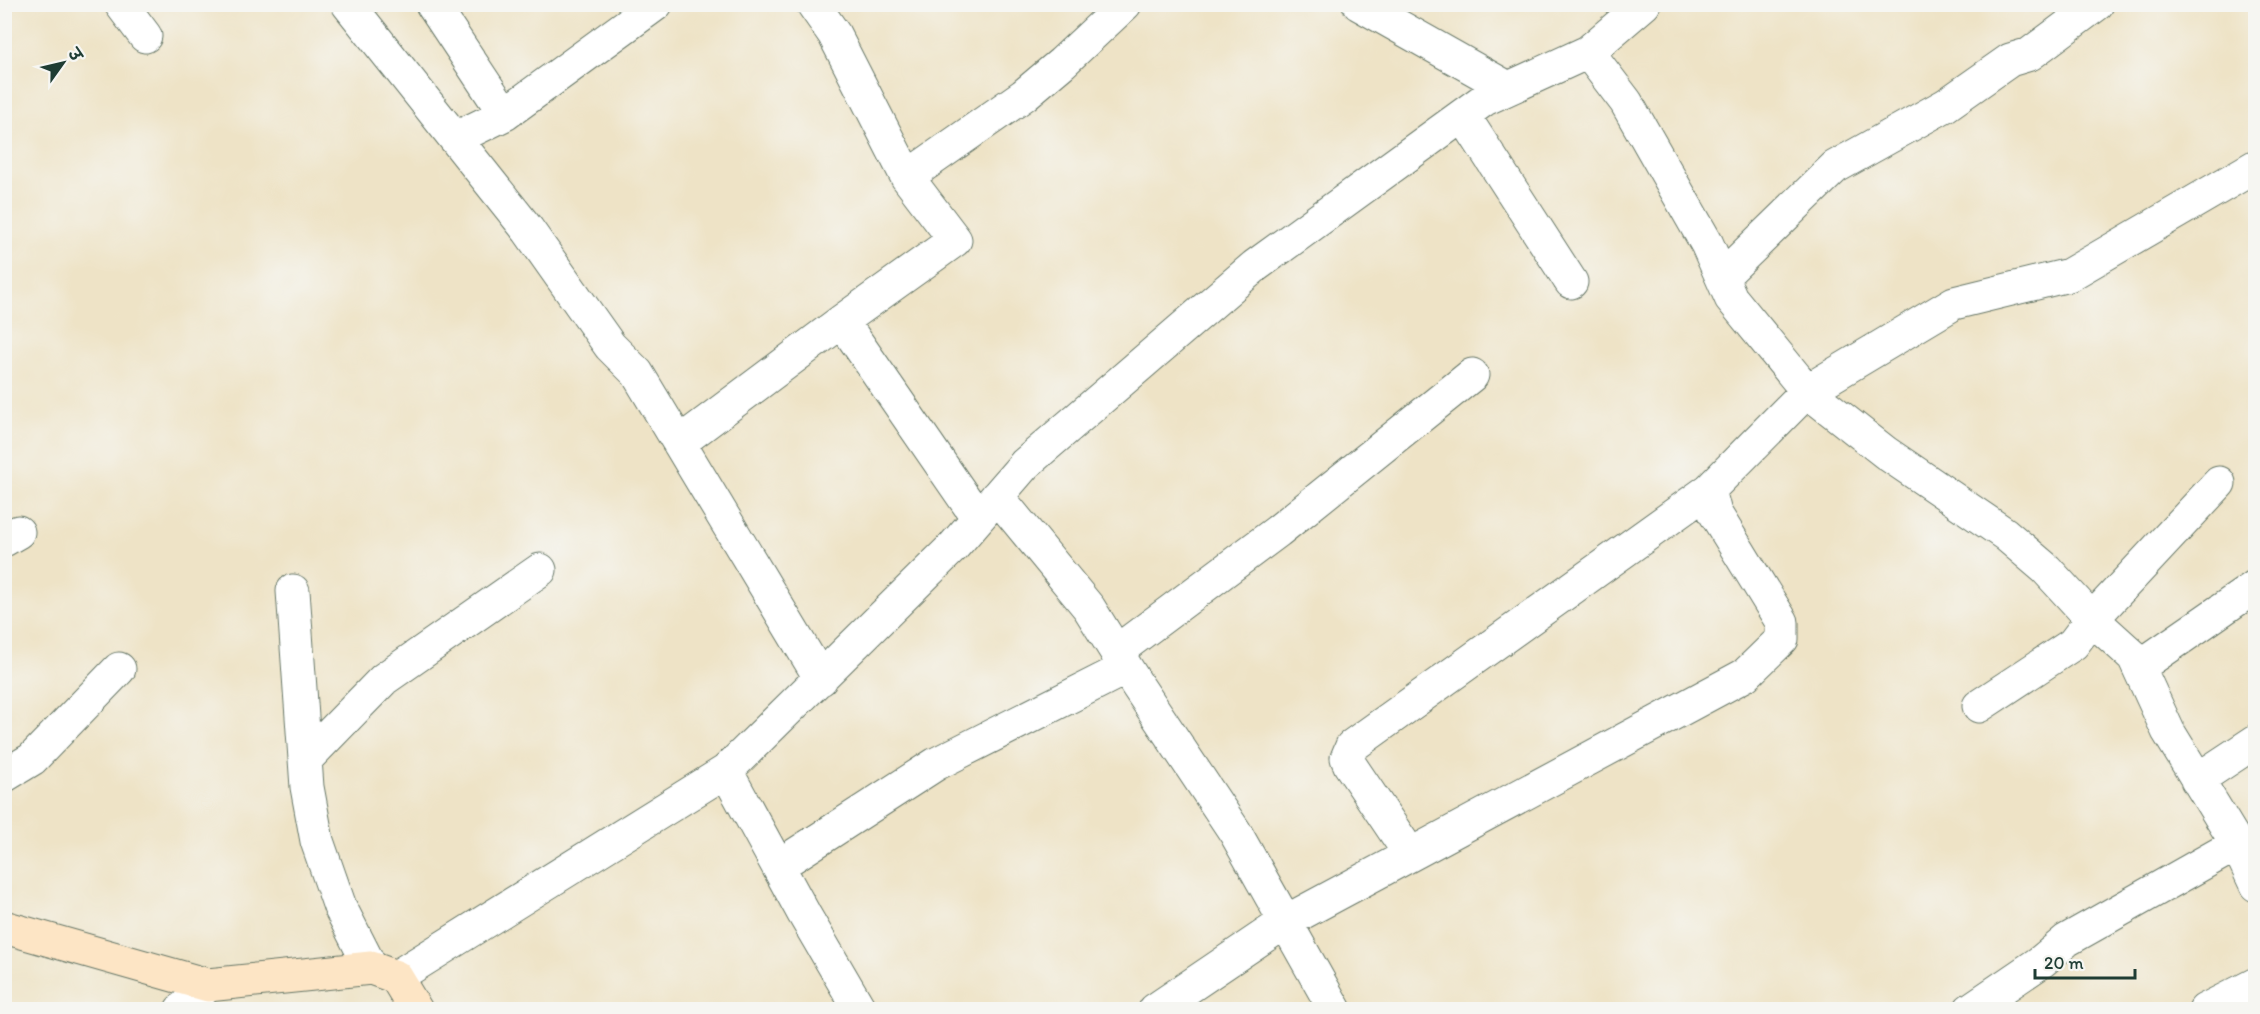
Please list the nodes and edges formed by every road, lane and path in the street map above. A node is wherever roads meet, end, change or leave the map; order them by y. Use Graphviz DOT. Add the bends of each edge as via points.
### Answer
graph roads {
  1 [pos="121,4"];
  2 [pos="348,4"];
  3 [pos="432,4"];
  4 [pos="656,4"];
  5 [pos="813,4"];
  6 [pos="1125,4"];
  7 [pos="1359,4"];
  8 [pos="1644,4"];
  9 [pos="2097,4"];
  10 [pos="145,36"];
  11 [pos="1588,52"];
  12 [pos="1508,88"];
  13 [pos="505,114"];
  14 [pos="1463,115"];
  15 [pos="456,138"];
  16 [pos="2256,166"];
  17 [pos="907,177"];
  18 [pos="1722,278"];
  19 [pos="1572,282"];
  20 [pos="842,321"];
  21 [pos="1472,375"];
  22 [pos="1807,392"];
  23 [pos="679,442"];
  24 [pos="2218,483"];
  25 [pos="1709,490"];
  26 [pos="988,507"];
  27 [pos="540,570"];
  28 [pos="2256,586"];
  29 [pos="293,591"];
  30 [pos="2091,620"];
  31 [pos="1121,660"];
  32 [pos="2139,667"];
  33 [pos="119,669"];
  34 [pos="820,679"];
  35 [pos="1979,706"];
  36 [pos="2256,741"];
  37 [pos="305,760"];
  38 [pos="726,771"];
  39 [pos="4,776"];
  40 [pos="2197,780"];
  41 [pos="2237,844"];
  42 [pos="1410,854"];
  43 [pos="778,866"];
  44 [pos="2256,885"];
  45 [pos="1285,922"];
  46 [pos="4,927"];
  47 [pos="383,973"];
  48 [pos="2256,984"];
  49 [pos="208,985"];
  50 [pos="181,1010"];
  51 [pos="416,1010"];
  52 [pos="860,1010"];
  53 [pos="1155,1010"];
  54 [pos="1335,1010"];
  55 [pos="1970,1010"];
  56 [pos="2205,1010"];
  1 -- 10 [label="street"];
  2 -- 15 [label="street"];
  3 -- 13 [label="street"];
  4 -- 13 [label="street"];
  5 -- 17 [label="street" via="834,34"];
  6 -- 17 [label="street" via="1024,95"];
  7 -- 12 [label="street"];
  8 -- 11 [label="street"];
  9 -- 18 [label="street" via="2030,54 2010,60 1946,105 1836,167"];
  11 -- 12 [label="street"];
  11 -- 18 [label="street" via="1626,102 1707,244"];
  12 -- 14 [label="street"];
  13 -- 15 [label="street"];
  14 -- 19 [label="street"];
  14 -- 26 [label="street" via="1254,266 1025,464"];
  15 -- 23 [label="street" via="528,230 610,346 637,373"];
  16 -- 22 [label="street" via="2069,275 1954,303"];
  17 -- 20 [label="street" via="955,240"];
  18 -- 22 [label="street" via="1731,298"];
  20 -- 23 [label="street"];
  20 -- 26 [label="street"];
  21 -- 31 [label="street"];
  22 -- 25 [label="street"];
  22 -- 30 [label="street" via="1886,453 2005,534 2046,569"];
  23 -- 34 [label="street"];
  24 -- 30 [label="street"];
  25 -- 42 [label="street" via="1352,746 1347,758 1350,765"];
  25 -- 42 [label="street" via="1715,513 1782,622 1782,639 1745,675"];
  26 -- 31 [label="street" via="1089,608"];
  26 -- 34 [label="street"];
  27 -- 37 [label="street" via="384,679"];
  28 -- 32 [label="street"];
  29 -- 37 [label="street"];
  30 -- 32 [label="street" via="2134,657"];
  30 -- 35 [label="street" via="2073,644"];
  31 -- 43 [label="street" via="936,764"];
  31 -- 45 [label="street" via="1234,832"];
  32 -- 40 [label="street" via="2168,731"];
  33 -- 39 [label="street" via="32,759"];
  34 -- 38 [label="street"];
  36 -- 40 [label="street"];
  37 -- 47 [label="street" via="316,841 326,872 340,907"];
  38 -- 43 [label="street"];
  38 -- 47 [label="street"];
  40 -- 41 [label="street"];
  41 -- 44 [label="street"];
  41 -- 55 [label="street" via="2067,940"];
  42 -- 45 [label="street"];
  43 -- 52 [label="street"];
  45 -- 53 [label="street"];
  45 -- 54 [label="street"];
  46 -- 49 [label="street"];
  47 -- 49 [label="street"];
  47 -- 51 [label="street"];
  48 -- 56 [label="street"];
  49 -- 50 [label="street"];
}
